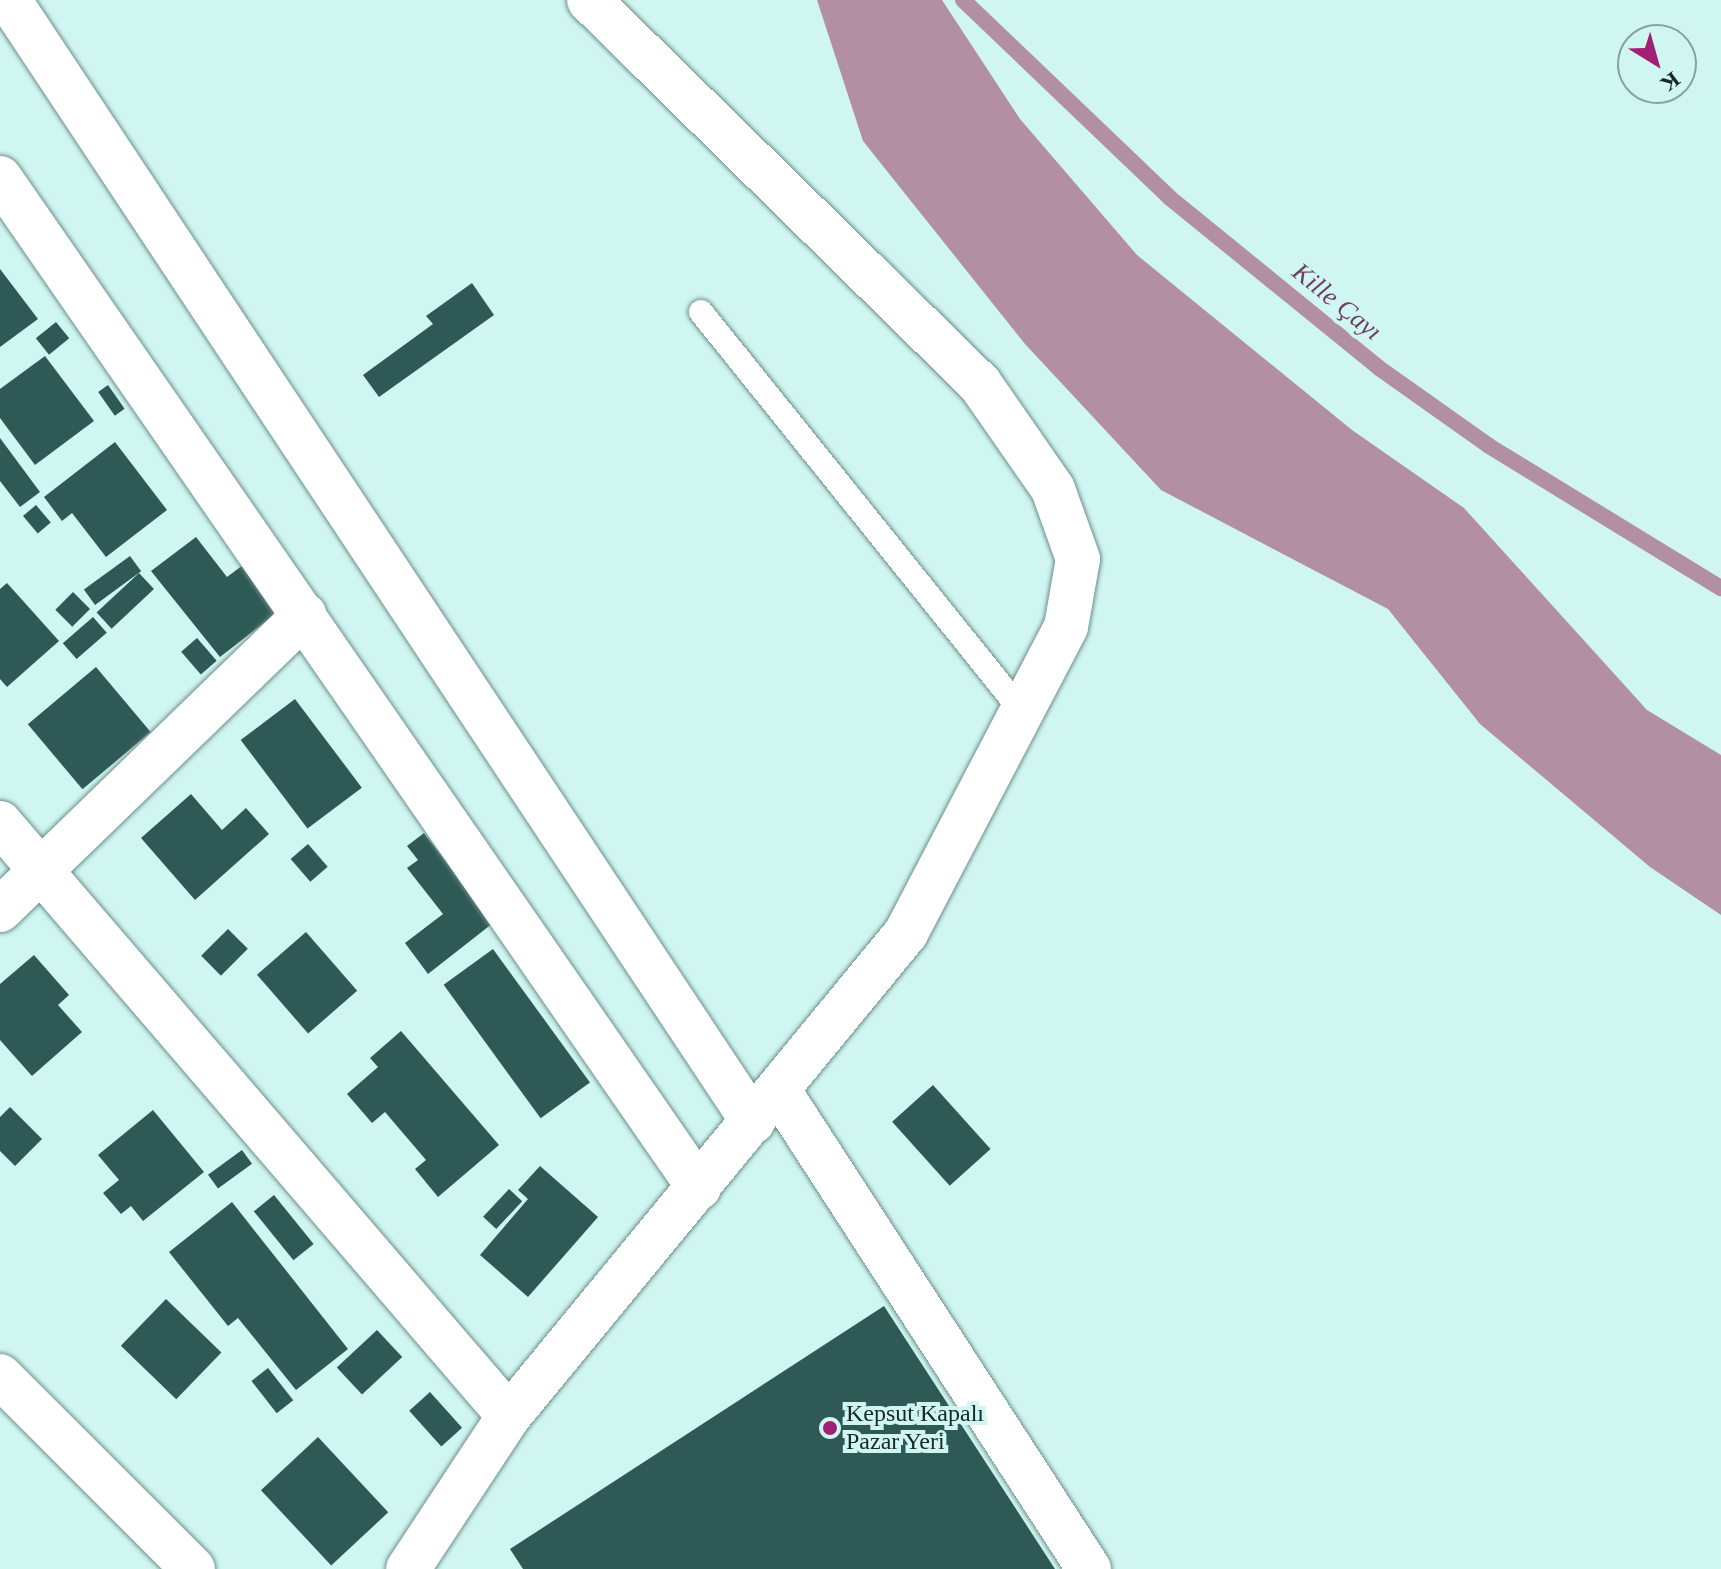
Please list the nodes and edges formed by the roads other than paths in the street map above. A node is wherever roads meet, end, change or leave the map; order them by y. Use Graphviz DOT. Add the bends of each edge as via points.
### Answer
graph roads {
  1 [pos="9,0"];
  2 [pos="589,0"];
  3 [pos="0,178"];
  4 [pos="701,312"];
  5 [pos="304,615"];
  6 [pos="1024,714"];
  7 [pos="0,823"];
  8 [pos="42,872"];
  9 [pos="0,910"];
  10 [pos="766,1107"];
  11 [pos="699,1188"];
  12 [pos="5,1390"];
  13 [pos="509,1416"];
  14 [pos="193,1569"];
  15 [pos="408,1569"];
  16 [pos="1089,1569"];
  1 -- 10 [label="street"];
  2 -- 6 [label="street" via="980,384 1053,489 1078,559 1066,627"];
  3 -- 5 [label="street"];
  4 -- 6 [label="lane" via="909,578"];
  5 -- 8 [label="street"];
  5 -- 11 [label="street"];
  6 -- 10 [label="street" via="906,933"];
  7 -- 8 [label="street"];
  8 -- 9 [label="street"];
  8 -- 13 [label="street"];
  10 -- 11 [label="street"];
  10 -- 16 [label="street"];
  11 -- 13 [label="street"];
  12 -- 14 [label="street"];
  13 -- 15 [label="street"];
}
